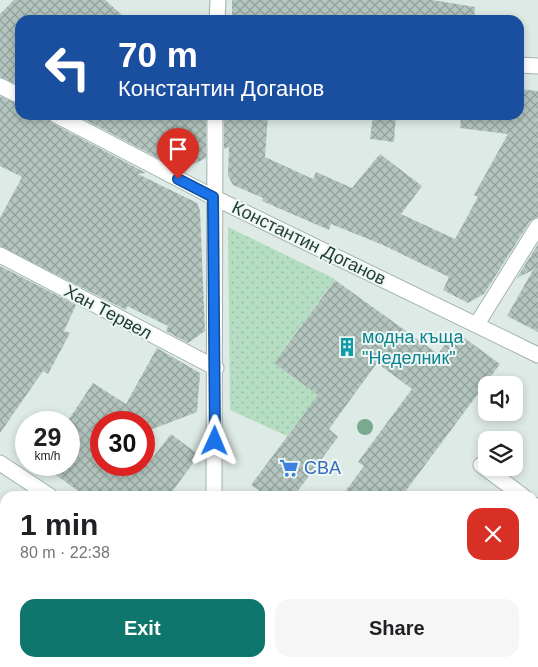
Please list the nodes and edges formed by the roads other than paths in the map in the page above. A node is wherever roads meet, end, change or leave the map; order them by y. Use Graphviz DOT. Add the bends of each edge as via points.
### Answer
graph roads {
  1 [pos="218,0"];
  2 [pos="217,15"];
  3 [pos="524,65"];
  4 [pos="538,66"];
  5 [pos="0,86"];
  6 [pos="15,94"];
  7 [pos="66,120"];
  8 [pos="215,120"];
  9 [pos="213,197"];
  10 [pos="538,226"];
  11 [pos="0,255"];
  12 [pos="477,324"];
  13 [pos="538,355"];
  14 [pos="216,368"];
  15 [pos="0,463"];
  16 [pos="496,476"];
  17 [pos="42,491"];
  18 [pos="214,491"];
  19 [pos="515,491"];
  1 -- 2 [label="street"];
  3 -- 4 [label="street"];
  5 -- 6 [label="street"];
  7 -- 9 [label="street, Константин Доганов"];
  8 -- 9 [label="street"];
  9 -- 12 [label="street, Константин Доганов"];
  9 -- 14 [label="street"];
  10 -- 12 [label="street"];
  11 -- 14 [label="street, Хан Тервел"];
  12 -- 13 [label="street, Константин Доганов"];
  14 -- 18 [label="street"];
  15 -- 17 [label="street"];
  16 -- 19 [label="street"];
}
